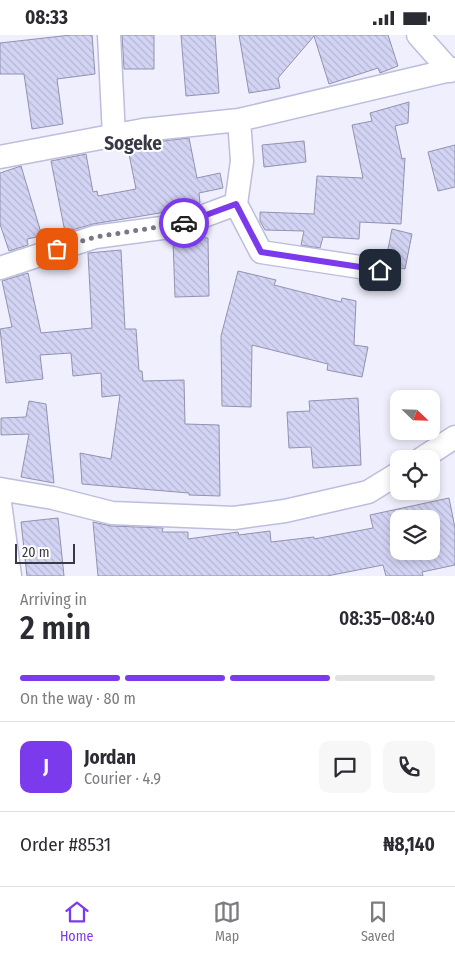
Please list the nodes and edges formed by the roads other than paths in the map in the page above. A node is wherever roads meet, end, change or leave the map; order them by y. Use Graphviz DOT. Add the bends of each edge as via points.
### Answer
graph roads {
  1 [pos="109,35"];
  2 [pos="418,35"];
  3 [pos="452,70"];
  4 [pos="239,120"];
  5 [pos="114,136"];
  6 [pos="0,157"];
  7 [pos="236,204"];
  8 [pos="0,268"];
  9 [pos="380,270"];
  10 [pos="455,437"];
  11 [pos="435,450"];
  12 [pos="390,479"];
  13 [pos="0,489"];
  14 [pos="0,503"];
  15 [pos="10,576"];
  1 -- 5 [label="street"];
  2 -- 3 [label="street"];
  3 -- 4 [label="street"];
  4 -- 5 [label="street"];
  4 -- 7 [label="street" via="242,161"];
  5 -- 6 [label="street"];
  7 -- 8 [label="street" via="177,226 95,237"];
  7 -- 9 [label="street" via="261,252"];
  10 -- 11 [label="street"];
  12 -- 13 [label="street" via="368,492 285,511 234,517 112,513"];
  14 -- 15 [label="street"];
}
